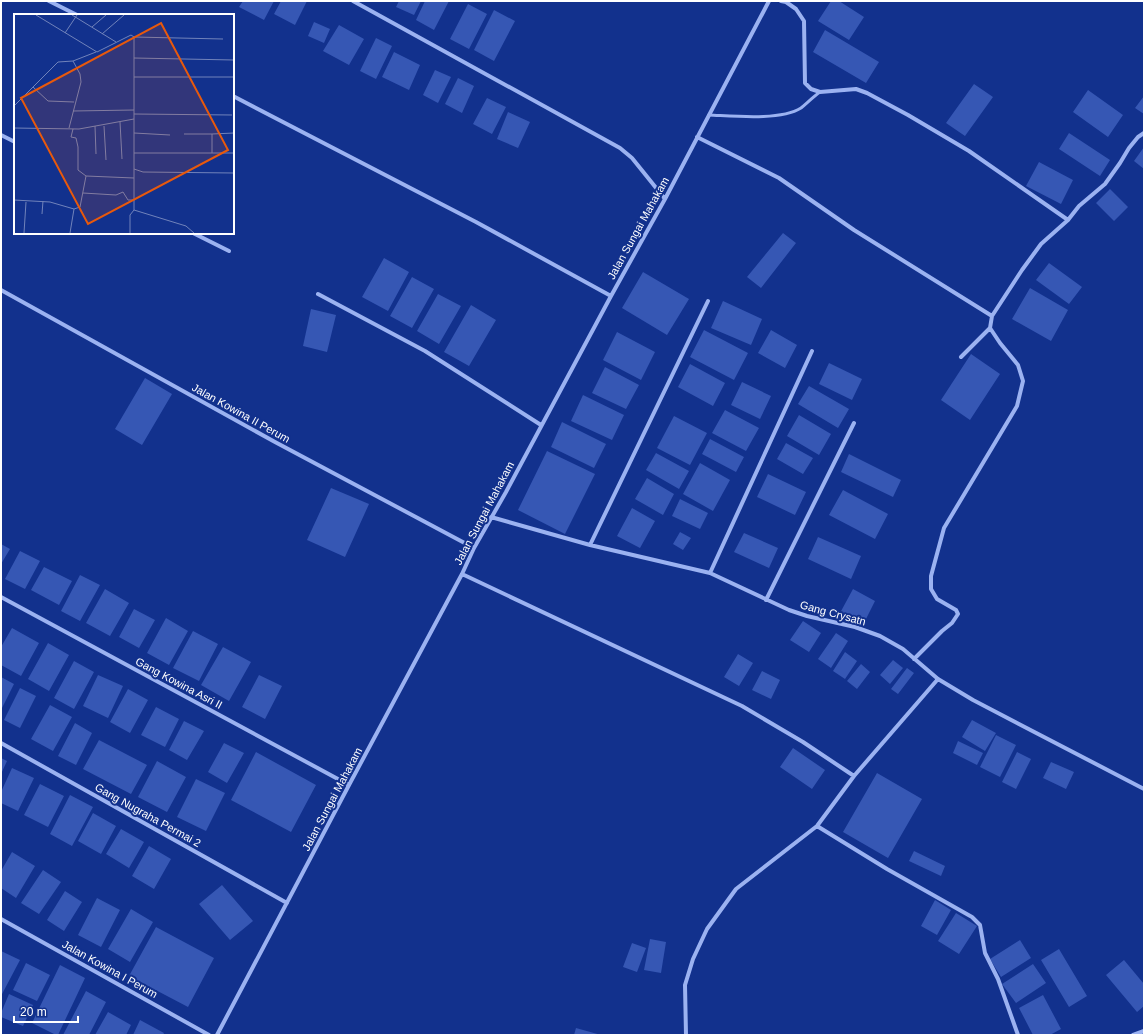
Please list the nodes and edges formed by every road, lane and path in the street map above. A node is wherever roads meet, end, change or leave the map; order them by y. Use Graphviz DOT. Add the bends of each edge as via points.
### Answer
graph roads {
  1 [pos="50,1"];
  2 [pos="353,1"];
  3 [pos="769,1"];
  4 [pos="781,1"];
  5 [pos="74,14"];
  6 [pos="820,92"];
  7 [pos="234,97"];
  8 [pos="708,115"];
  9 [pos="1144,133"];
  10 [pos="1,135"];
  11 [pos="697,137"];
  12 [pos="14,142"];
  13 [pos="665,199"];
  14 [pos="1068,220"];
  15 [pos="195,234"];
  16 [pos="229,251"];
  17 [pos="1,290"];
  18 [pos="318,294"];
  19 [pos="611,296"];
  20 [pos="708,301"];
  21 [pos="992,316"];
  22 [pos="990,328"];
  23 [pos="812,351"];
  24 [pos="961,356"];
  25 [pos="854,423"];
  26 [pos="541,425"];
  27 [pos="491,517"];
  28 [pos="590,545"];
  29 [pos="474,548"];
  30 [pos="710,573"];
  31 [pos="462,574"];
  32 [pos="1,598"];
  33 [pos="766,600"];
  34 [pos="914,659"];
  35 [pos="938,679"];
  36 [pos="1,743"];
  37 [pos="854,776"];
  38 [pos="349,785"];
  39 [pos="1144,789"];
  40 [pos="817,826"];
  41 [pos="287,903"];
  42 [pos="1,919"];
  43 [pos="1144,1031"];
  44 [pos="209,1035"];
  45 [pos="217,1035"];
  46 [pos="686,1035"];
  47 [pos="1018,1035"];
  48 [pos="1133,1035"];
  1 -- 5 [label="street"];
  2 -- 13 [label="street" via="620,148 632,158"];
  3 -- 8 [label="street, Jalan Sungai Mahakam"];
  4 -- 6 [label="street" via="796,9 804,21 805,82 811,89"];
  6 -- 8 [label="lane" via="800,108 781,115"];
  6 -- 14 [label="street" via="856,89 867,93 969,151"];
  7 -- 19 [label="street" via="476,222"];
  8 -- 11 [label="street, Jalan Sungai Mahakam"];
  9 -- 14 [label="street" via="1129,148 1105,184 1079,206"];
  10 -- 12 [label="street"];
  11 -- 13 [label="street, Jalan Sungai Mahakam"];
  11 -- 21 [label="street" via="779,178 854,230"];
  13 -- 19 [label="street, Jalan Sungai Mahakam"];
  14 -- 21 [label="street" via="1041,244"];
  15 -- 16 [label="street"];
  17 -- 29 [label="street, Jalan Kowina II Perum" via="275,442"];
  18 -- 26 [label="street" via="425,351"];
  19 -- 26 [label="street, Jalan Sungai Mahakam"];
  20 -- 28 [label="street"];
  21 -- 22 [label="street"];
  22 -- 24 [label="street"];
  22 -- 34 [label="street" via="1018,365 1023,381 1017,406 944,528 931,576 931,589 937,599 956,610 958,614 952,623"];
  23 -- 30 [label="street"];
  25 -- 33 [label="street"];
  26 -- 27 [label="street, Jalan Sungai Mahakam"];
  27 -- 28 [label="street, Gang Crysatn"];
  27 -- 29 [label="street, Jalan Sungai Mahakam"];
  28 -- 30 [label="street, Gang Crysatn"];
  29 -- 31 [label="street, Jalan Sungai Mahakam"];
  30 -- 33 [label="street, Gang Crysatn"];
  31 -- 37 [label="street" via="742,706"];
  31 -- 38 [label="street, Jalan Sungai Mahakam"];
  32 -- 38 [label="street, Gang Kowina Asri II"];
  33 -- 34 [label="street, Gang Crysatn" via="807,616 855,627 880,636 903,649"];
  34 -- 35 [label="street, Gang Crysatn"];
  35 -- 37 [label="street"];
  35 -- 39 [label="street, Gang Crysatn" via="973,700"];
  36 -- 41 [label="street, Gang Nugraha Permai 2"];
  37 -- 40 [label="street"];
  38 -- 41 [label="street, Jalan Sungai Mahakam"];
  40 -- 46 [label="street" via="736,889 707,929 693,959 685,985"];
  40 -- 47 [label="street" via="972,917 980,925 985,953 998,979"];
  41 -- 45 [label="street, Jalan Sungai Mahakam"];
  42 -- 44 [label="street, Jalan Kowina I Perum"];
  43 -- 48 [label="street"];
}
